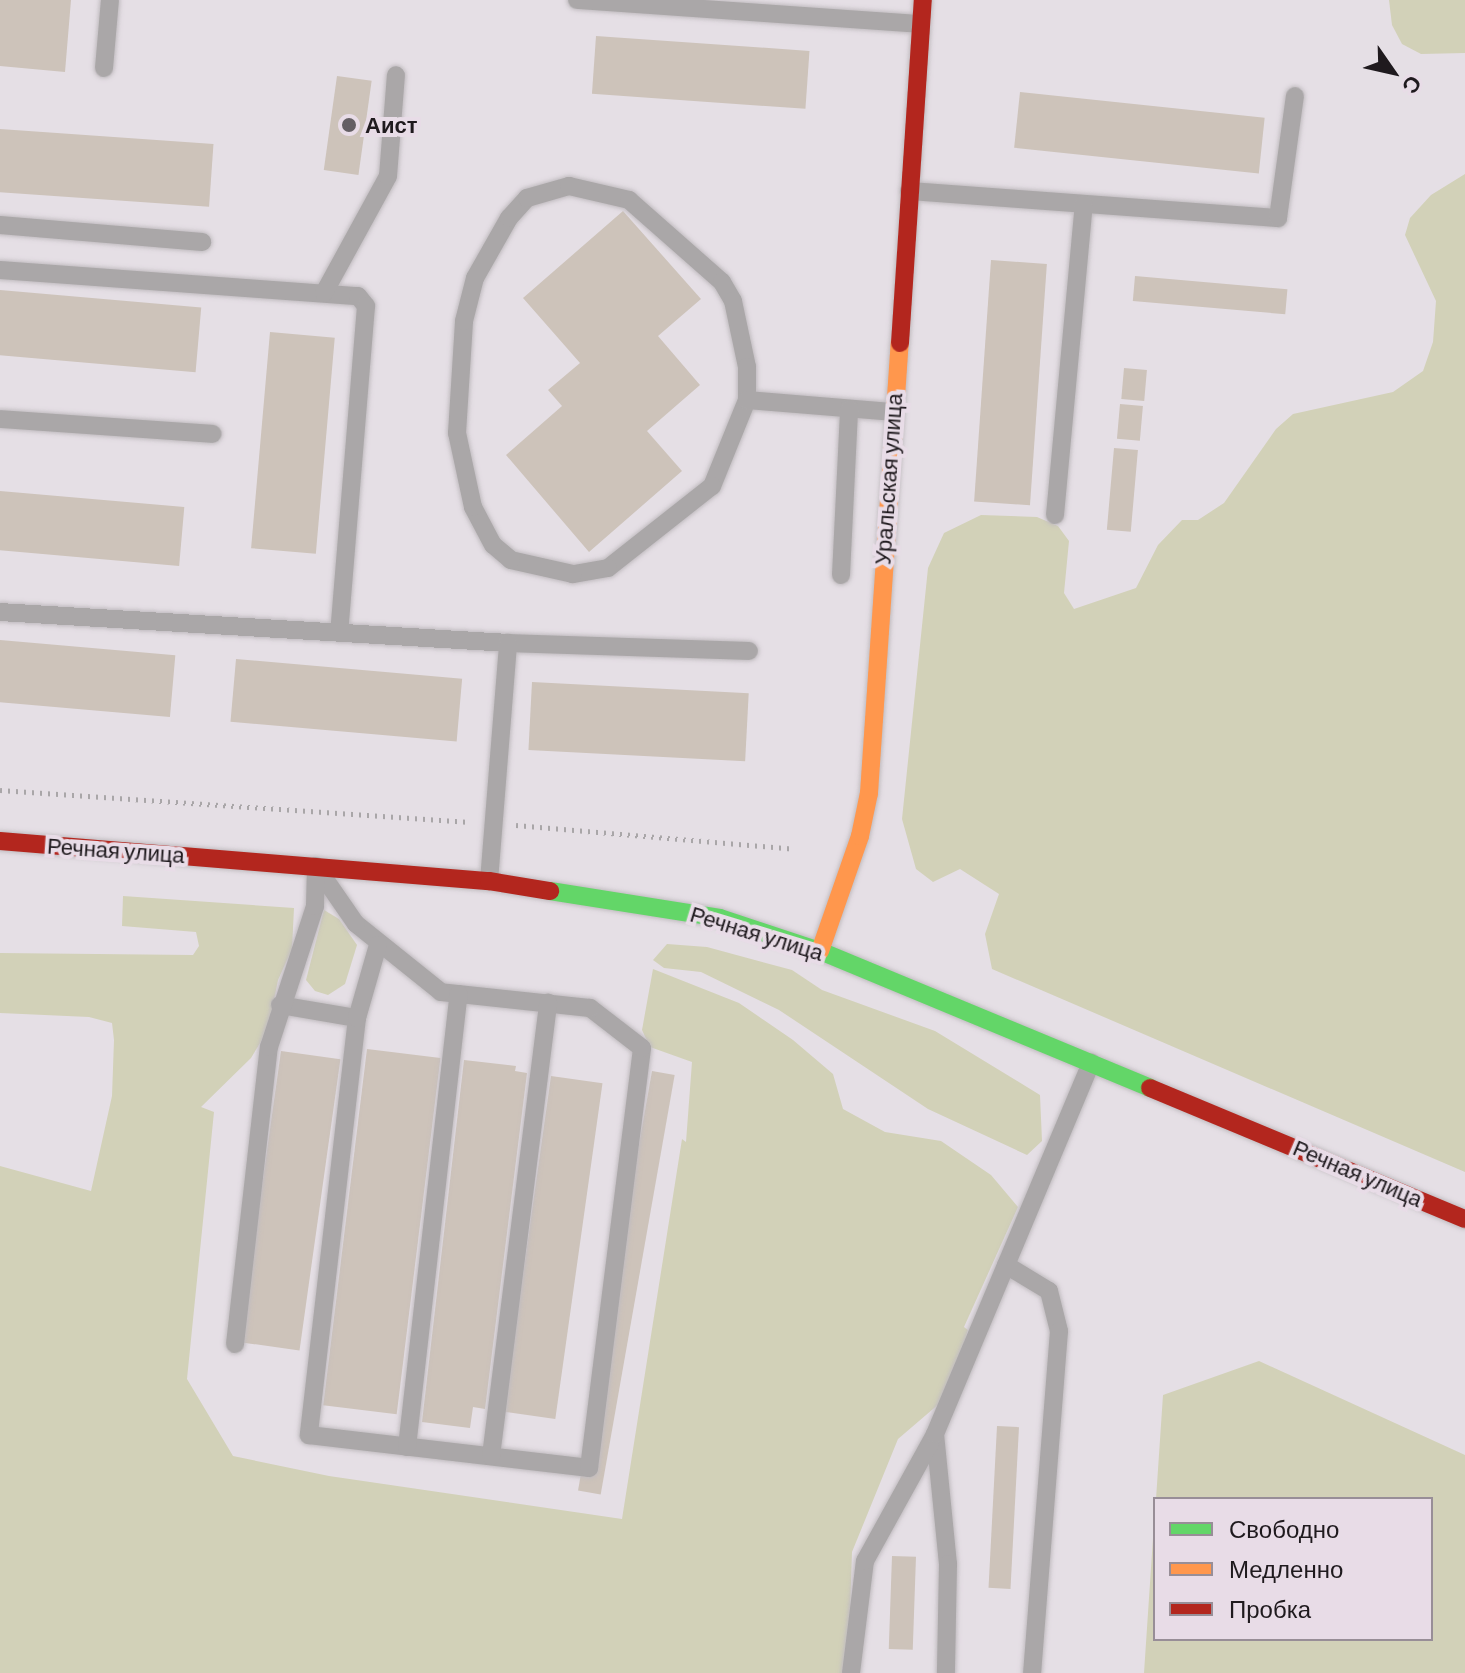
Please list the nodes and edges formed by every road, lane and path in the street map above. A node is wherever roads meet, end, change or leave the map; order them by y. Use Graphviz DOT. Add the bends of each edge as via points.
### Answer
graph roads {
  1 [pos="110,0"];
  2 [pos="577,0"];
  3 [pos="923,0"];
  4 [pos="920,24"];
  5 [pos="104,68"];
  6 [pos="396,75"];
  7 [pos="1295,96"];
  8 [pos="907,190"];
  9 [pos="1084,204"];
  10 [pos="0,225"];
  11 [pos="202,242"];
  12 [pos="0,270"];
  13 [pos="324,293"];
  14 [pos="747,400"];
  15 [pos="849,409"];
  16 [pos="892,412"];
  17 [pos="0,419"];
  18 [pos="212,434"];
  19 [pos="1055,515"];
  20 [pos="841,575"];
  21 [pos="0,612"];
  22 [pos="339,632"];
  23 [pos="508,643"];
  24 [pos="749,651"];
  25 [pos="0,790"];
  26 [pos="493,824"];
  27 [pos="0,841"];
  28 [pos="794,849"];
  29 [pos="316,866"];
  30 [pos="489,881"];
  31 [pos="378,945"];
  32 [pos="820,951"];
  33 [pos="459,994"];
  34 [pos="548,1003"];
  35 [pos="280,1005"];
  36 [pos="357,1018"];
  37 [pos="1091,1062"];
  38 [pos="1465,1219"];
  39 [pos="1006,1265"];
  40 [pos="235,1344"];
  41 [pos="935,1434"];
  42 [pos="407,1447"];
  43 [pos="491,1456"];
  44 [pos="851,1673"];
  45 [pos="946,1673"];
  46 [pos="1032,1673"];
  1 -- 5 [label="lane"];
  2 -- 4 [label="lane"];
  3 -- 4 [label="street, Уральская улица"];
  4 -- 8 [label="street, Уральская улица"];
  6 -- 13 [label="lane" via="388,176"];
  7 -- 9 [label="lane" via="1278,218"];
  8 -- 9 [label="lane"];
  8 -- 16 [label="street, Уральская улица"];
  9 -- 19 [label="lane"];
  10 -- 11 [label="lane"];
  12 -- 13 [label="lane"];
  13 -- 22 [label="lane" via="358,296 366,306"];
  14 -- 14 [label="lane" via="747,367 733,301 722,282 629,200 569,186 527,198 509,218 475,278 464,321 457,433 473,507 493,545 511,560 573,574 608,568 712,486"];
  14 -- 15 [label="lane"];
  15 -- 16 [label="lane"];
  15 -- 20 [label="lane"];
  16 -- 32 [label="street, Уральская улица" via="869,793 856,849"];
  17 -- 18 [label="lane"];
  21 -- 22 [label="lane"];
  22 -- 23 [label="lane"];
  23 -- 24 [label="lane"];
  23 -- 26 [label="lane"];
  25 -- 26 [label="path"];
  26 -- 28 [label="path"];
  26 -- 30 [label="lane"];
  27 -- 29 [label="street, Речная улица"];
  29 -- 30 [label="street, Речная улица"];
  29 -- 31 [label="lane" via="356,924"];
  29 -- 35 [label="lane" via="315,906"];
  30 -- 32 [label="street, Речная улица" via="720,918"];
  31 -- 33 [label="lane" via="419,979 441,992"];
  31 -- 36 [label="lane"];
  32 -- 37 [label="street, Речная улица"];
  33 -- 34 [label="lane"];
  33 -- 42 [label="lane"];
  34 -- 43 [label="lane"];
  34 -- 43 [label="lane" via="590,1008 642,1048 589,1468"];
  35 -- 36 [label="lane"];
  35 -- 40 [label="lane" via="269,1047"];
  36 -- 42 [label="lane" via="309,1435"];
  37 -- 38 [label="street, Речная улица"];
  37 -- 39 [label="lane"];
  39 -- 41 [label="lane"];
  39 -- 46 [label="lane" via="1049,1291 1059,1331"];
  41 -- 44 [label="lane" via="865,1561"];
  41 -- 45 [label="lane" via="948,1564"];
  42 -- 43 [label="lane"];
}
